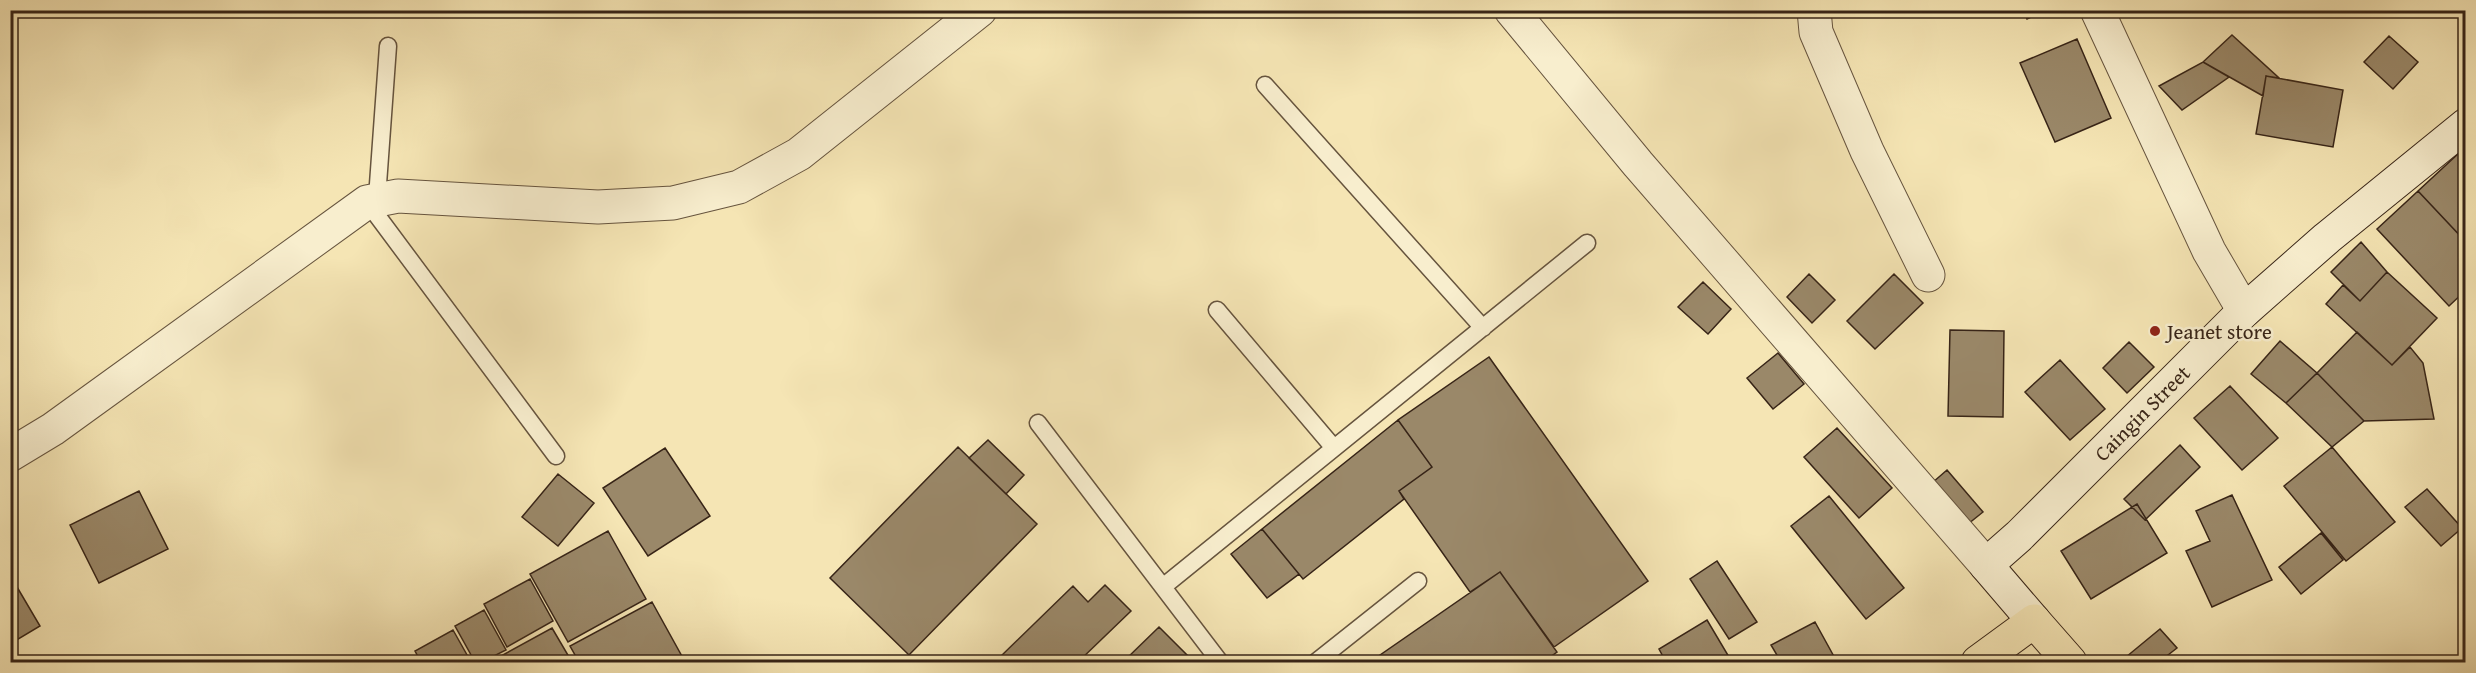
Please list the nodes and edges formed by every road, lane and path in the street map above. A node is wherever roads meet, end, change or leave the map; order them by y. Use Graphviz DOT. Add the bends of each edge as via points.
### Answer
graph roads {
  1 [pos="981,10"];
  2 [pos="1511,10"];
  3 [pos="1814,10"];
  4 [pos="2097,10"];
  5 [pos="388,46"];
  6 [pos="1265,85"];
  7 [pos="2466,125"];
  8 [pos="372,200"];
  9 [pos="1587,243"];
  10 [pos="1928,275"];
  11 [pos="1217,310"];
  12 [pos="2244,311"];
  13 [pos="1483,328"];
  14 [pos="1038,423"];
  15 [pos="1334,448"];
  16 [pos="10,455"];
  17 [pos="556,456"];
  18 [pos="1986,565"];
  19 [pos="1418,581"];
  20 [pos="1164,586"];
  21 [pos="2034,621"];
  22 [pos="1221,663"];
  23 [pos="1316,663"];
  24 [pos="1978,663"];
  25 [pos="2070,663"];
  1 -- 8 [label="street" via="799,154 739,187 673,203 597,207 398,196"];
  2 -- 18 [label="street" via="1638,164"];
  3 -- 10 [label="street" via="1816,32 1867,151"];
  4 -- 12 [label="street" via="2209,251"];
  5 -- 8 [label="lane"];
  6 -- 13 [label="lane"];
  7 -- 12 [label="street, Caingin Street"];
  8 -- 16 [label="street" via="62,423"];
  8 -- 17 [label="lane"];
  9 -- 13 [label="lane"];
  11 -- 15 [label="lane"];
  12 -- 18 [label="street, Caingin Street"];
  13 -- 15 [label="lane"];
  14 -- 20 [label="lane"];
  15 -- 20 [label="lane"];
  18 -- 21 [label="street"];
  19 -- 23 [label="lane"];
  20 -- 22 [label="lane"];
  21 -- 24 [label="main road"];
  21 -- 25 [label="main road"];
}
